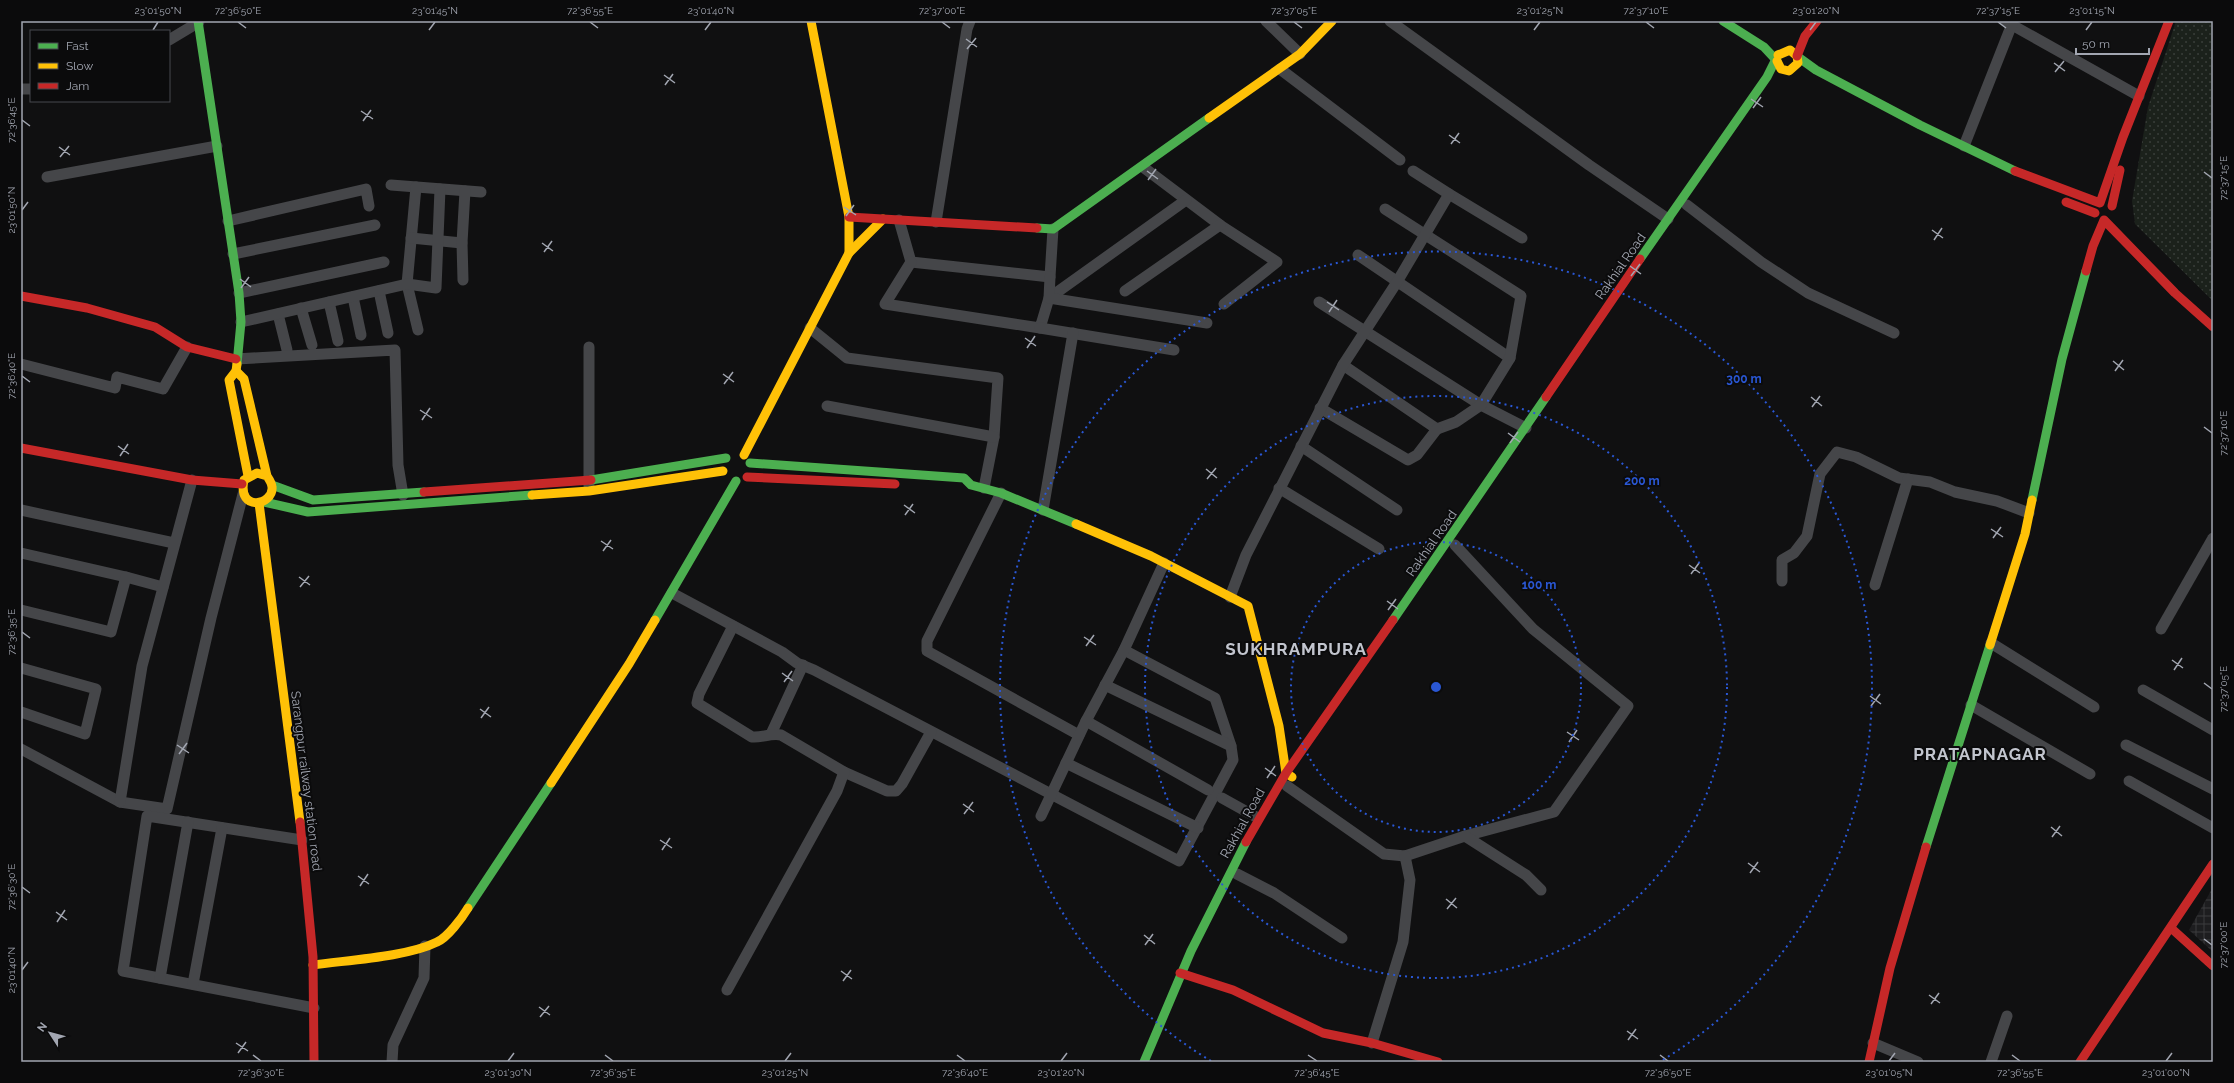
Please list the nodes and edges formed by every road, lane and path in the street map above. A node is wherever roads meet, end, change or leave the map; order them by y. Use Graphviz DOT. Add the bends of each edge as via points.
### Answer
graph roads {
  1 [pos="811,21"];
  2 [pos="970,21"];
  3 [pos="1266,21"];
  4 [pos="1332,21"];
  5 [pos="1390,21"];
  6 [pos="1723,21"];
  7 [pos="1739,21"];
  8 [pos="1817,21"];
  9 [pos="2168,21"];
  10 [pos="199,22"];
  11 [pos="2009,23"];
  12 [pos="170,39"];
  13 [pos="1788,46"];
  14 [pos="1300,54"];
  15 [pos="1798,56"];
  16 [pos="1777,61"];
  17 [pos="1280,69"];
  18 [pos="1795,72"];
  19 [pos="2139,96"];
  20 [pos="2134,108"];
  21 [pos="217,146"];
  22 [pos="1964,146"];
  23 [pos="1400,160"];
  24 [pos="1143,167"];
  25 [pos="1413,171"];
  26 [pos="47,177"];
  27 [pos="391,186"];
  28 [pos="416,187"];
  29 [pos="440,189"];
  30 [pos="465,191"];
  31 [pos="481,192"];
  32 [pos="1449,194"];
  33 [pos="1186,200"];
  34 [pos="2100,203"];
  35 [pos="1687,205"];
  36 [pos="370,206"];
  37 [pos="1385,209"];
  38 [pos="2112,210"];
  39 [pos="2098,216"];
  40 [pos="849,217"];
  41 [pos="883,219"];
  42 [pos="1668,219"];
  43 [pos="899,220"];
  44 [pos="228,222"];
  45 [pos="936,222"];
  46 [pos="375,225"];
  47 [pos="1220,225"];
  48 [pos="1054,229"];
  49 [pos="1425,235"];
  50 [pos="410,238"];
  51 [pos="1522,238"];
  52 [pos="437,241"];
  53 [pos="462,243"];
  54 [pos="849,253"];
  55 [pos="233,254"];
  56 [pos="1358,255"];
  57 [pos="384,262"];
  58 [pos="910,262"];
  59 [pos="1050,276"];
  60 [pos="463,280"];
  61 [pos="1397,282"];
  62 [pos="407,284"];
  63 [pos="379,291"];
  64 [pos="1125,291"];
  65 [pos="239,293"];
  66 [pos="21,296"];
  67 [pos="353,297"];
  68 [pos="1049,298"];
  69 [pos="329,302"];
  70 [pos="1319,302"];
  71 [pos="1224,304"];
  72 [pos="302,308"];
  73 [pos="278,314"];
  74 [pos="2213,317"];
  75 [pos="241,322"];
  76 [pos="1207,323"];
  77 [pos="810,328"];
  78 [pos="1040,328"];
  79 [pos="2213,328"];
  80 [pos="418,330"];
  81 [pos="1367,331"];
  82 [pos="388,333"];
  83 [pos="1073,333"];
  84 [pos="1894,333"];
  85 [pos="361,335"];
  86 [pos="338,341"];
  87 [pos="312,345"];
  88 [pos="187,347"];
  89 [pos="589,347"];
  90 [pos="288,350"];
  91 [pos="1174,350"];
  92 [pos="1510,358"];
  93 [pos="236,359"];
  94 [pos="21,364"];
  95 [pos="1343,365"];
  96 [pos="236,371"];
  97 [pos="1481,405"];
  98 [pos="827,406"];
  99 [pos="1320,408"];
  100 [pos="1526,428"];
  101 [pos="1437,429"];
  102 [pos="994,437"];
  103 [pos="1301,446"];
  104 [pos="21,448"];
  105 [pos="744,455"];
  106 [pos="726,458"];
  107 [pos="750,463"];
  108 [pos="723,471"];
  109 [pos="248,476"];
  110 [pos="267,476"];
  111 [pos="747,477"];
  112 [pos="1908,479"];
  113 [pos="192,480"];
  114 [pos="736,482"];
  115 [pos="908,484"];
  116 [pos="272,485"];
  117 [pos="589,486"];
  118 [pos="984,488"];
  119 [pos="1279,488"];
  120 [pos="242,489"];
  121 [pos="1001,493"];
  122 [pos="403,494"];
  123 [pos="261,503"];
  124 [pos="21,510"];
  125 [pos="1043,510"];
  126 [pos="1397,510"];
  127 [pos="2029,513"];
  128 [pos="2213,538"];
  129 [pos="174,543"];
  130 [pos="1455,545"];
  131 [pos="1379,549"];
  132 [pos="21,553"];
  133 [pos="1164,563"];
  134 [pos="126,577"];
  135 [pos="1782,581"];
  136 [pos="1874,585"];
  137 [pos="163,587"];
  138 [pos="672,594"];
  139 [pos="1230,597"];
  140 [pos="21,610"];
  141 [pos="733,626"];
  142 [pos="2161,629"];
  143 [pos="1991,643"];
  144 [pos="1124,650"];
  145 [pos="803,665"];
  146 [pos="21,668"];
  147 [pos="1105,685"];
  148 [pos="2144,690"];
  149 [pos="1971,705"];
  150 [pos="2094,707"];
  151 [pos="21,712"];
  152 [pos="1086,721"];
  153 [pos="2213,730"];
  154 [pos="931,732"];
  155 [pos="771,734"];
  156 [pos="1079,735"];
  157 [pos="1231,746"];
  158 [pos="2126,746"];
  159 [pos="21,750"];
  160 [pos="1066,764"];
  161 [pos="844,772"];
  162 [pos="2090,774"];
  163 [pos="1288,779"];
  164 [pos="2129,781"];
  165 [pos="2213,789"];
  166 [pos="1208,790"];
  167 [pos="1051,795"];
  168 [pos="1222,798"];
  169 [pos="120,802"];
  170 [pos="166,814"];
  171 [pos="1041,816"];
  172 [pos="1258,818"];
  173 [pos="188,822"];
  174 [pos="222,828"];
  175 [pos="1198,828"];
  176 [pos="2213,828"];
  177 [pos="1465,836"];
  178 [pos="302,840"];
  179 [pos="1405,856"];
  180 [pos="2213,864"];
  181 [pos="1237,874"];
  182 [pos="1541,890"];
  183 [pos="2171,928"];
  184 [pos="1342,938"];
  185 [pos="425,946"];
  186 [pos="313,965"];
  187 [pos="2213,966"];
  188 [pos="1184,974"];
  189 [pos="160,978"];
  190 [pos="193,984"];
  191 [pos="727,990"];
  192 [pos="314,1008"];
  193 [pos="2006,1016"];
  194 [pos="1372,1043"];
  195 [pos="1873,1043"];
  196 [pos="314,1062"];
  197 [pos="392,1062"];
  198 [pos="1144,1062"];
  199 [pos="1152,1062"];
  200 [pos="1438,1062"];
  201 [pos="1869,1062"];
  202 [pos="1918,1062"];
  203 [pos="1991,1062"];
  204 [pos="2080,1062"];
  1 -- 40 [label="street"];
  2 -- 45 [label="street"];
  3 -- 14 [label="street"];
  4 -- 14 [label="street"];
  5 -- 42 [label="street"];
  6 -- 16 [label="street" via="1764,47"];
  7 -- 13 [label="street" via="1773,41"];
  8 -- 15 [label="street" via="1805,36"];
  9 -- 19 [label="street"];
  10 -- 12 [label="street"];
  10 -- 21 [label="street"];
  11 -- 19 [label="street"];
  11 -- 22 [label="street"];
  13 -- 15 [label="street"];
  13 -- 16 [label="street, Rakhial Road"];
  14 -- 17 [label="street"];
  15 -- 18 [label="street"];
  15 -- 22 [label="street" via="1816,70"];
  16 -- 18 [label="street" via="1779,66"];
  16 -- 42 [label="street, Rakhial Road"];
  17 -- 23 [label="street"];
  17 -- 24 [label="street"];
  18 -- 35 [label="street, Rakhial Road" via="1773,82"];
  18 -- 39 [label="street" via="2002,173"];
  19 -- 20 [label="street"];
  20 -- 34 [label="street"];
  20 -- 38 [label="street"];
  21 -- 26 [label="street"];
  21 -- 44 [label="street"];
  22 -- 34 [label="street" via="2018,173"];
  24 -- 33 [label="street"];
  24 -- 48 [label="street"];
  25 -- 32 [label="street"];
  27 -- 28 [label="street"];
  28 -- 29 [label="street"];
  28 -- 50 [label="street"];
  29 -- 30 [label="street"];
  29 -- 52 [label="street"];
  30 -- 31 [label="street"];
  30 -- 53 [label="street"];
  32 -- 49 [label="street"];
  32 -- 51 [label="street"];
  33 -- 47 [label="street"];
  33 -- 68 [label="street"];
  34 -- 38 [label="street" via="2107,203"];
  34 -- 39 [label="street" via="2096,206"];
  35 -- 84 [label="street" via="1760,262 1808,293"];
  35 -- 130 [label="street, Rakhial Road"];
  36 -- 44 [label="street" via="366,189"];
  37 -- 49 [label="street"];
  38 -- 39 [label="street"];
  38 -- 74 [label="street" via="2132,239"];
  39 -- 79 [label="street"];
  39 -- 127 [label="street" via="2093,246 2062,359"];
  40 -- 41 [label="street"];
  40 -- 54 [label="street"];
  41 -- 43 [label="street"];
  41 -- 54 [label="street"];
  42 -- 100 [label="street, Rakhial Road"];
  43 -- 45 [label="street"];
  43 -- 58 [label="street"];
  44 -- 55 [label="street"];
  45 -- 48 [label="street"];
  46 -- 55 [label="street"];
  47 -- 64 [label="street"];
  47 -- 71 [label="street" via="1277,262"];
  48 -- 59 [label="street"];
  49 -- 61 [label="street"];
  49 -- 92 [label="street" via="1522,296"];
  50 -- 52 [label="street"];
  50 -- 62 [label="street"];
  52 -- 53 [label="street"];
  52 -- 62 [label="street" via="436,288"];
  53 -- 60 [label="street"];
  54 -- 77 [label="street"];
  55 -- 65 [label="street"];
  56 -- 61 [label="street"];
  57 -- 65 [label="street"];
  58 -- 59 [label="street"];
  58 -- 78 [label="street" via="885,304"];
  59 -- 68 [label="street"];
  61 -- 81 [label="street"];
  61 -- 92 [label="street"];
  62 -- 63 [label="street"];
  62 -- 80 [label="street"];
  63 -- 67 [label="street"];
  63 -- 82 [label="street"];
  65 -- 75 [label="street"];
  66 -- 88 [label="street" via="87,308 155,327"];
  67 -- 69 [label="street"];
  67 -- 85 [label="street"];
  68 -- 76 [label="street"];
  68 -- 78 [label="street"];
  69 -- 72 [label="street"];
  69 -- 86 [label="street"];
  70 -- 81 [label="street"];
  72 -- 73 [label="street"];
  72 -- 87 [label="street"];
  73 -- 75 [label="street"];
  73 -- 90 [label="street"];
  75 -- 93 [label="street"];
  77 -- 102 [label="street" via="847,358 998,378"];
  77 -- 105 [label="street"];
  78 -- 83 [label="street"];
  81 -- 95 [label="street"];
  81 -- 97 [label="street"];
  83 -- 91 [label="street"];
  83 -- 125 [label="street"];
  88 -- 93 [label="street"];
  88 -- 94 [label="street" via="163,389 117,377 115,388"];
  89 -- 117 [label="street"];
  92 -- 97 [label="street"];
  93 -- 96 [label="street"];
  93 -- 122 [label="street" via="395,350 398,465"];
  95 -- 99 [label="street"];
  95 -- 101 [label="street"];
  96 -- 109 [label="street" via="229,380"];
  96 -- 110 [label="street" via="244,379"];
  97 -- 100 [label="street"];
  97 -- 101 [label="street" via="1456,422"];
  98 -- 102 [label="street"];
  99 -- 101 [label="street" via="1408,460 1417,456"];
  99 -- 103 [label="street"];
  100 -- 163 [label="street, Rakhial Road"];
  102 -- 118 [label="street"];
  103 -- 119 [label="street"];
  103 -- 126 [label="street"];
  104 -- 113 [label="street"];
  105 -- 106 [label="street" via="734,453"];
  105 -- 107 [label="street"];
  106 -- 108 [label="street"];
  106 -- 117 [label="street"];
  107 -- 111 [label="street"];
  107 -- 118 [label="street" via="964,478 967,486"];
  108 -- 114 [label="street" via="727,478"];
  108 -- 117 [label="street"];
  109 -- 110 [label="street" via="257,473"];
  109 -- 120 [label="street"];
  110 -- 116 [label="street"];
  111 -- 114 [label="street"];
  111 -- 115 [label="street"];
  112 -- 127 [label="street" via="1930,482 1955,492 1997,501"];
  112 -- 135 [label="street" via="1899,478 1856,457 1837,452 1820,474 1807,536 1794,553 1782,560"];
  112 -- 136 [label="street"];
  113 -- 120 [label="street"];
  113 -- 129 [label="street"];
  114 -- 138 [label="street"];
  116 -- 122 [label="street" via="313,500"];
  116 -- 123 [label="street" via="271,495"];
  117 -- 122 [label="street"];
  117 -- 123 [label="street" via="308,512"];
  118 -- 121 [label="street"];
  119 -- 131 [label="street"];
  119 -- 139 [label="street" via="1246,555"];
  120 -- 123 [label="street" via="249,502"];
  120 -- 170 [label="street"];
  121 -- 125 [label="street"];
  121 -- 156 [label="street" via="928,641 927,651"];
  123 -- 178 [label="street, Sarangpur railway station road"];
  124 -- 129 [label="street"];
  125 -- 133 [label="street"];
  127 -- 143 [label="street" via="2025,534"];
  128 -- 142 [label="street"];
  129 -- 137 [label="street"];
  130 -- 163 [label="street, Rakhial Road"];
  130 -- 177 [label="street" via="1533,629 1628,706 1554,812"];
  132 -- 134 [label="street"];
  133 -- 139 [label="street"];
  133 -- 144 [label="street"];
  134 -- 137 [label="street"];
  134 -- 140 [label="street" via="111,632"];
  137 -- 169 [label="street" via="142,666"];
  138 -- 141 [label="street"];
  138 -- 185 [label="street" via="462,919 439,942"];
  139 -- 163 [label="street" via="1248,606 1279,726"];
  141 -- 145 [label="street"];
  141 -- 155 [label="street" via="699,694 698,702 701,707 752,736 759,738"];
  143 -- 149 [label="street"];
  143 -- 150 [label="street"];
  144 -- 147 [label="street"];
  144 -- 157 [label="street" via="1215,698"];
  145 -- 154 [label="street"];
  145 -- 155 [label="street"];
  146 -- 151 [label="street" via="96,689 85,734"];
  147 -- 152 [label="street"];
  147 -- 157 [label="street"];
  148 -- 153 [label="street"];
  149 -- 162 [label="street"];
  149 -- 195 [label="street" via="1890,968"];
  152 -- 156 [label="street"];
  152 -- 166 [label="street"];
  154 -- 161 [label="street" via="896,791 888,791"];
  154 -- 167 [label="street"];
  155 -- 161 [label="street" via="780,735"];
  156 -- 160 [label="street"];
  157 -- 175 [label="street" via="1233,760"];
  158 -- 165 [label="street"];
  159 -- 169 [label="street"];
  160 -- 167 [label="street"];
  160 -- 175 [label="street"];
  161 -- 191 [label="street" via="837,791"];
  163 -- 172 [label="street, Rakhial Road"];
  163 -- 179 [label="street" via="1384,854"];
  163 -- 181 [label="street, Rakhial Road"];
  164 -- 176 [label="street"];
  167 -- 171 [label="street"];
  167 -- 175 [label="street" via="1179,862"];
  168 -- 172 [label="street"];
  169 -- 170 [label="street"];
  170 -- 173 [label="street"];
  170 -- 189 [label="street" via="148,816 123,971"];
  172 -- 188 [label="street, Rakhial Road"];
  173 -- 174 [label="street"];
  173 -- 189 [label="street"];
  174 -- 178 [label="street"];
  174 -- 190 [label="street"];
  177 -- 179 [label="street"];
  177 -- 182 [label="street" via="1526,875"];
  178 -- 186 [label="street, Sarangpur railway station road"];
  179 -- 194 [label="street" via="1410,880 1403,942"];
  180 -- 183 [label="street"];
  181 -- 184 [label="street" via="1274,893"];
  181 -- 188 [label="street, Rakhial Road"];
  183 -- 187 [label="street"];
  183 -- 204 [label="street"];
  185 -- 186 [label="street"];
  185 -- 197 [label="street" via="424,978 393,1045"];
  186 -- 192 [label="street, Sarangpur railway station road"];
  188 -- 194 [label="street" via="1233,990 1323,1033"];
  188 -- 198 [label="street, Rakhial Road"];
  188 -- 199 [label="street, Rakhial Road"];
  189 -- 190 [label="street"];
  190 -- 192 [label="street"];
  192 -- 196 [label="street, Sarangpur railway station road"];
  193 -- 203 [label="street"];
  194 -- 200 [label="street"];
  195 -- 201 [label="street"];
  195 -- 202 [label="street"];
}
